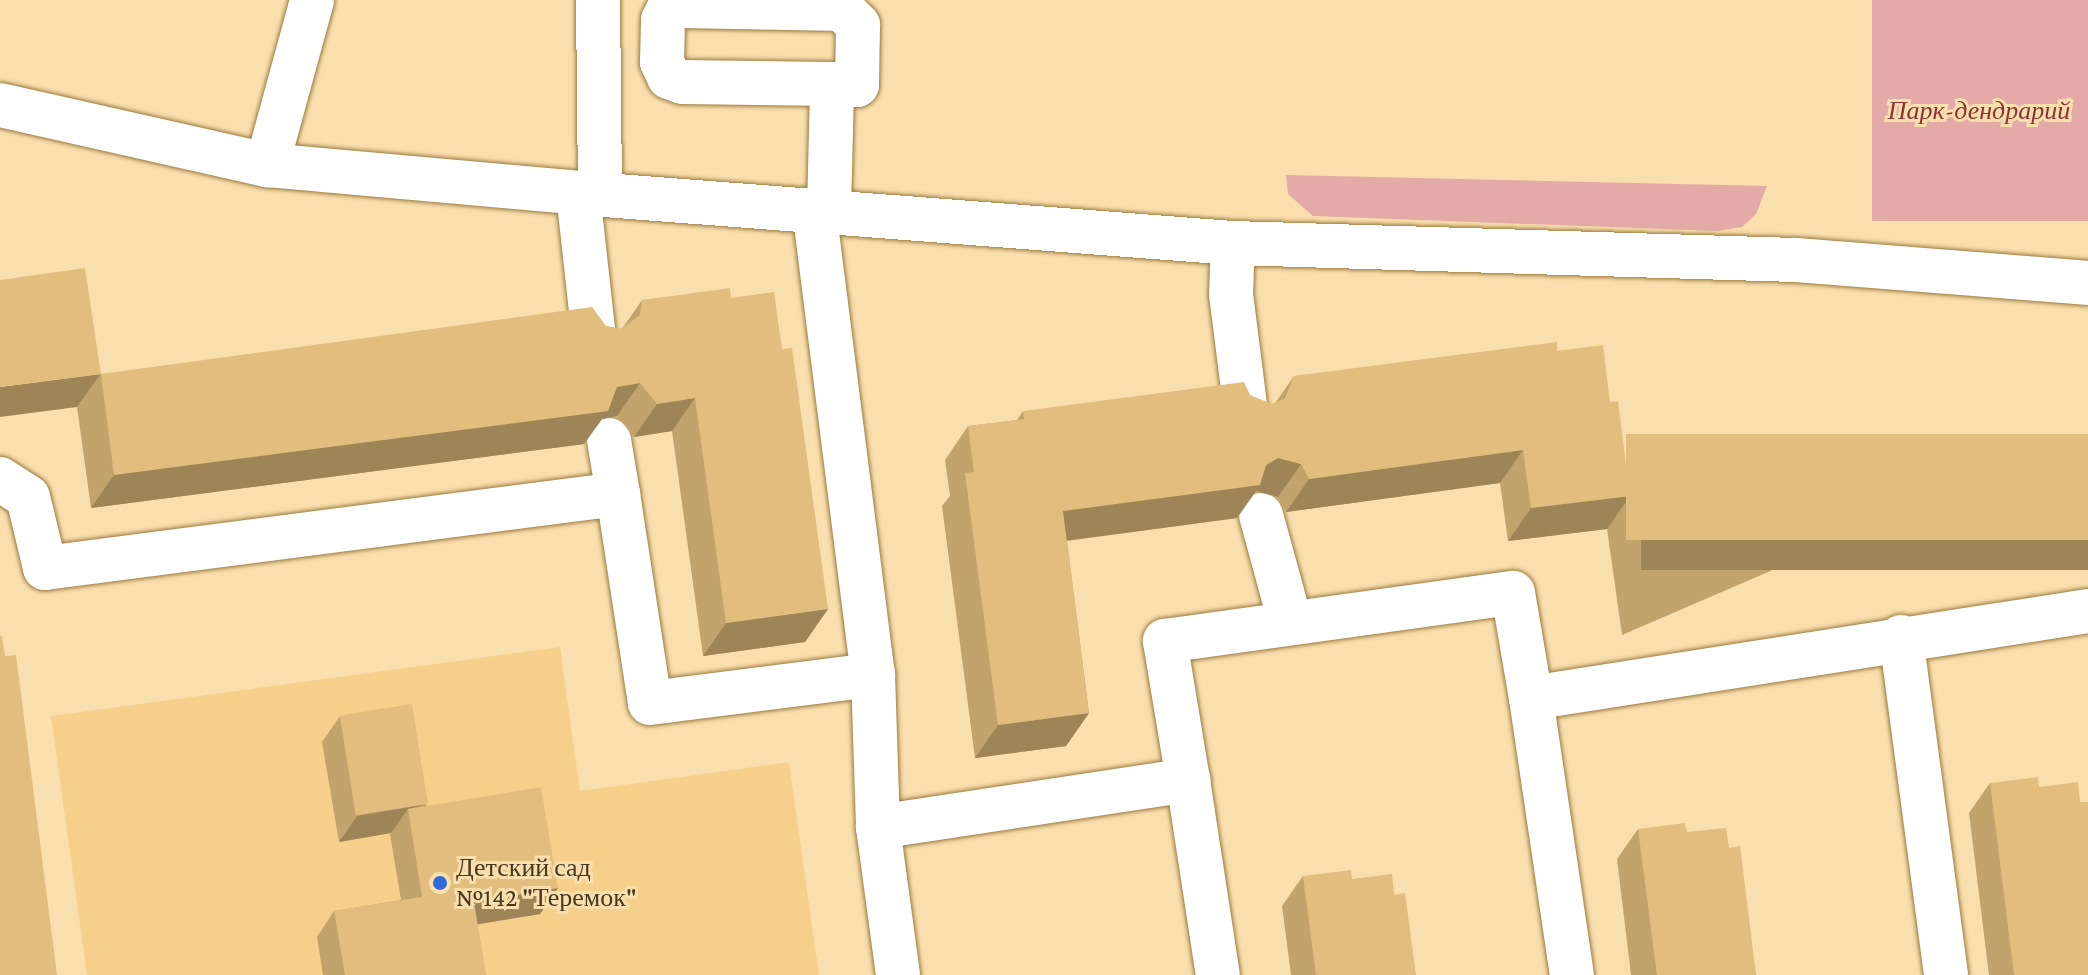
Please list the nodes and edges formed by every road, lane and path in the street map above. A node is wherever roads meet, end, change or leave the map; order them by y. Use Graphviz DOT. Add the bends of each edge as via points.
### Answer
graph roads {
  1 [pos="312,0"];
  2 [pos="598,0"];
  3 [pos="832,84"];
  4 [pos="0,105"];
  5 [pos="267,165"];
  6 [pos="589,194"];
  7 [pos="822,210"];
  8 [pos="1233,243"];
  9 [pos="2088,283"];
  10 [pos="594,337"];
  11 [pos="1246,412"];
  12 [pos="609,440"];
  13 [pos="0,479"];
  14 [pos="618,494"];
  15 [pos="1261,515"];
  16 [pos="2088,611"];
  17 [pos="1290,621"];
  18 [pos="1901,637"];
  19 [pos="873,675"];
  20 [pos="1531,698"];
  21 [pos="1188,780"];
  22 [pos="878,827"];
  23 [pos="898,975"];
  24 [pos="1218,975"];
  25 [pos="1572,975"];
  26 [pos="1946,975"];
  1 -- 5 [label="street"];
  2 -- 6 [label="street"];
  3 -- 7 [label="street"];
  4 -- 5 [label="street"];
  5 -- 6 [label="street"];
  6 -- 7 [label="street"];
  6 -- 10 [label="street"];
  7 -- 8 [label="street"];
  7 -- 19 [label="street"];
  8 -- 9 [label="street" via="1796,260"];
  8 -- 11 [label="street" via="1231,294"];
  12 -- 14 [label="street"];
  13 -- 14 [label="street" via="28,497 45,568"];
  14 -- 19 [label="street" via="650,703"];
  15 -- 17 [label="street"];
  16 -- 18 [label="street"];
  17 -- 20 [label="street" via="1513,593"];
  17 -- 21 [label="street" via="1165,641"];
  18 -- 20 [label="street"];
  18 -- 26 [label="street"];
  19 -- 22 [label="street"];
  20 -- 25 [label="street"];
  21 -- 22 [label="street"];
  21 -- 24 [label="street"];
  22 -- 23 [label="street"];
}
